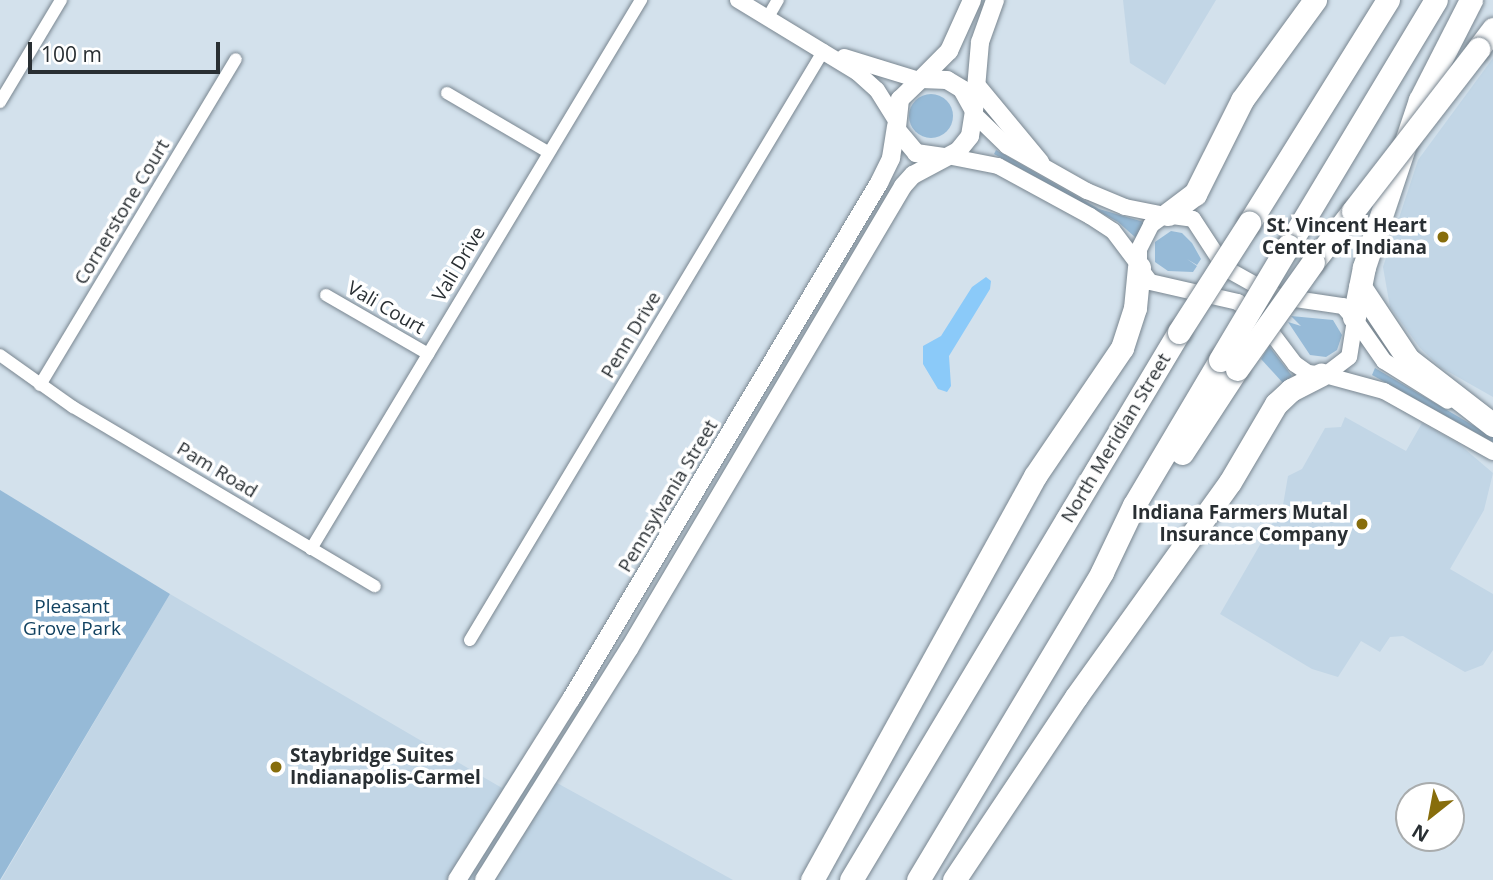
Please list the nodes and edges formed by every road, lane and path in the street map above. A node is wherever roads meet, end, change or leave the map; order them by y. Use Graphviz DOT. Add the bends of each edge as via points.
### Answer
graph roads {
  1 [pos="61,0"];
  2 [pos="641,0"];
  3 [pos="738,0"];
  4 [pos="778,0"];
  5 [pos="972,0"];
  6 [pos="995,0"];
  7 [pos="1315,0"];
  8 [pos="1388,0"];
  9 [pos="1436,0"];
  10 [pos="1471,0"];
  11 [pos="768,17"];
  12 [pos="1493,29"];
  13 [pos="828,52"];
  14 [pos="236,59"];
  15 [pos="920,80"];
  16 [pos="977,86"];
  17 [pos="447,93"];
  18 [pos="0,103"];
  19 [pos="974,112"];
  20 [pos="896,124"];
  21 [pos="548,152"];
  22 [pos="946,156"];
  23 [pos="1040,162"];
  24 [pos="1166,214"];
  25 [pos="1139,266"];
  26 [pos="1360,287"];
  27 [pos="326,295"];
  28 [pos="1355,318"];
  29 [pos="428,354"];
  30 [pos="0,355"];
  31 [pos="1228,365"];
  32 [pos="1323,375"];
  33 [pos="40,385"];
  34 [pos="1493,426"];
  35 [pos="1493,452"];
  36 [pos="311,549"];
  37 [pos="375,586"];
  38 [pos="470,640"];
  39 [pos="457,880"];
  40 [pos="484,880"];
  41 [pos="812,880"];
  42 [pos="850,880"];
  43 [pos="918,880"];
  44 [pos="954,880"];
  1 -- 18 [label="street"];
  2 -- 21 [label="street, Vali Drive"];
  3 -- 11 [label="street"];
  4 -- 11 [label="street"];
  5 -- 15 [label="main road" via="948,51"];
  6 -- 16 [label="main road" via="980,42"];
  7 -- 24 [label="highway" via="1242,100 1195,194"];
  8 -- 42 [label="highway, North Meridian Street, bridge" via="1179,332"];
  9 -- 31 [label="highway, bridge" via="1289,246"];
  10 -- 26 [label="highway" via="1420,100"];
  11 -- 13 [label="street"];
  12 -- 31 [label="highway, bridge"];
  13 -- 15 [label="street"];
  13 -- 20 [label="street" via="870,83"];
  13 -- 38 [label="street, Penn Drive"];
  14 -- 33 [label="street, Cornerstone Court"];
  15 -- 19 [label="main road" via="955,84"];
  15 -- 20 [label="main road" via="900,99"];
  16 -- 19 [label="main road"];
  16 -- 23 [label="main road"];
  17 -- 21 [label="street"];
  19 -- 22 [label="main road" via="967,141"];
  19 -- 23 [label="street" via="1007,146"];
  20 -- 22 [label="main road" via="904,143 916,153"];
  20 -- 39 [label="main road, Pennsylvania Street" via="893,153 879,183 589,669"];
  21 -- 29 [label="street, Vali Drive"];
  22 -- 25 [label="street" via="998,166 1090,216 1113,231"];
  22 -- 40 [label="main road" via="902,186 622,659"];
  23 -- 24 [label="street" via="1113,202"];
  24 -- 25 [label="street" via="1145,234"];
  24 -- 28 [label="street" via="1197,223 1219,262 1249,282 1282,298 1335,303"];
  25 -- 32 [label="street" via="1163,288 1195,289 1238,302 1270,330 1295,364"];
  25 -- 41 [label="highway" via="1135,308 1122,348 1035,476"];
  26 -- 28 [label="highway"];
  26 -- 34 [label="highway" via="1408,359"];
  27 -- 29 [label="street, Vali Court"];
  28 -- 32 [label="street" via="1349,357"];
  28 -- 34 [label="street" via="1377,355 1391,367"];
  29 -- 36 [label="street, Vali Drive"];
  30 -- 33 [label="street, Pam Road"];
  31 -- 43 [label="highway" via="1134,505 1102,572"];
  32 -- 35 [label="street" via="1384,390"];
  32 -- 44 [label="highway" via="1291,390 1276,404 1226,488 1044,743"];
  33 -- 36 [label="street, Pam Road"];
  36 -- 37 [label="street, Pam Road"];
}
